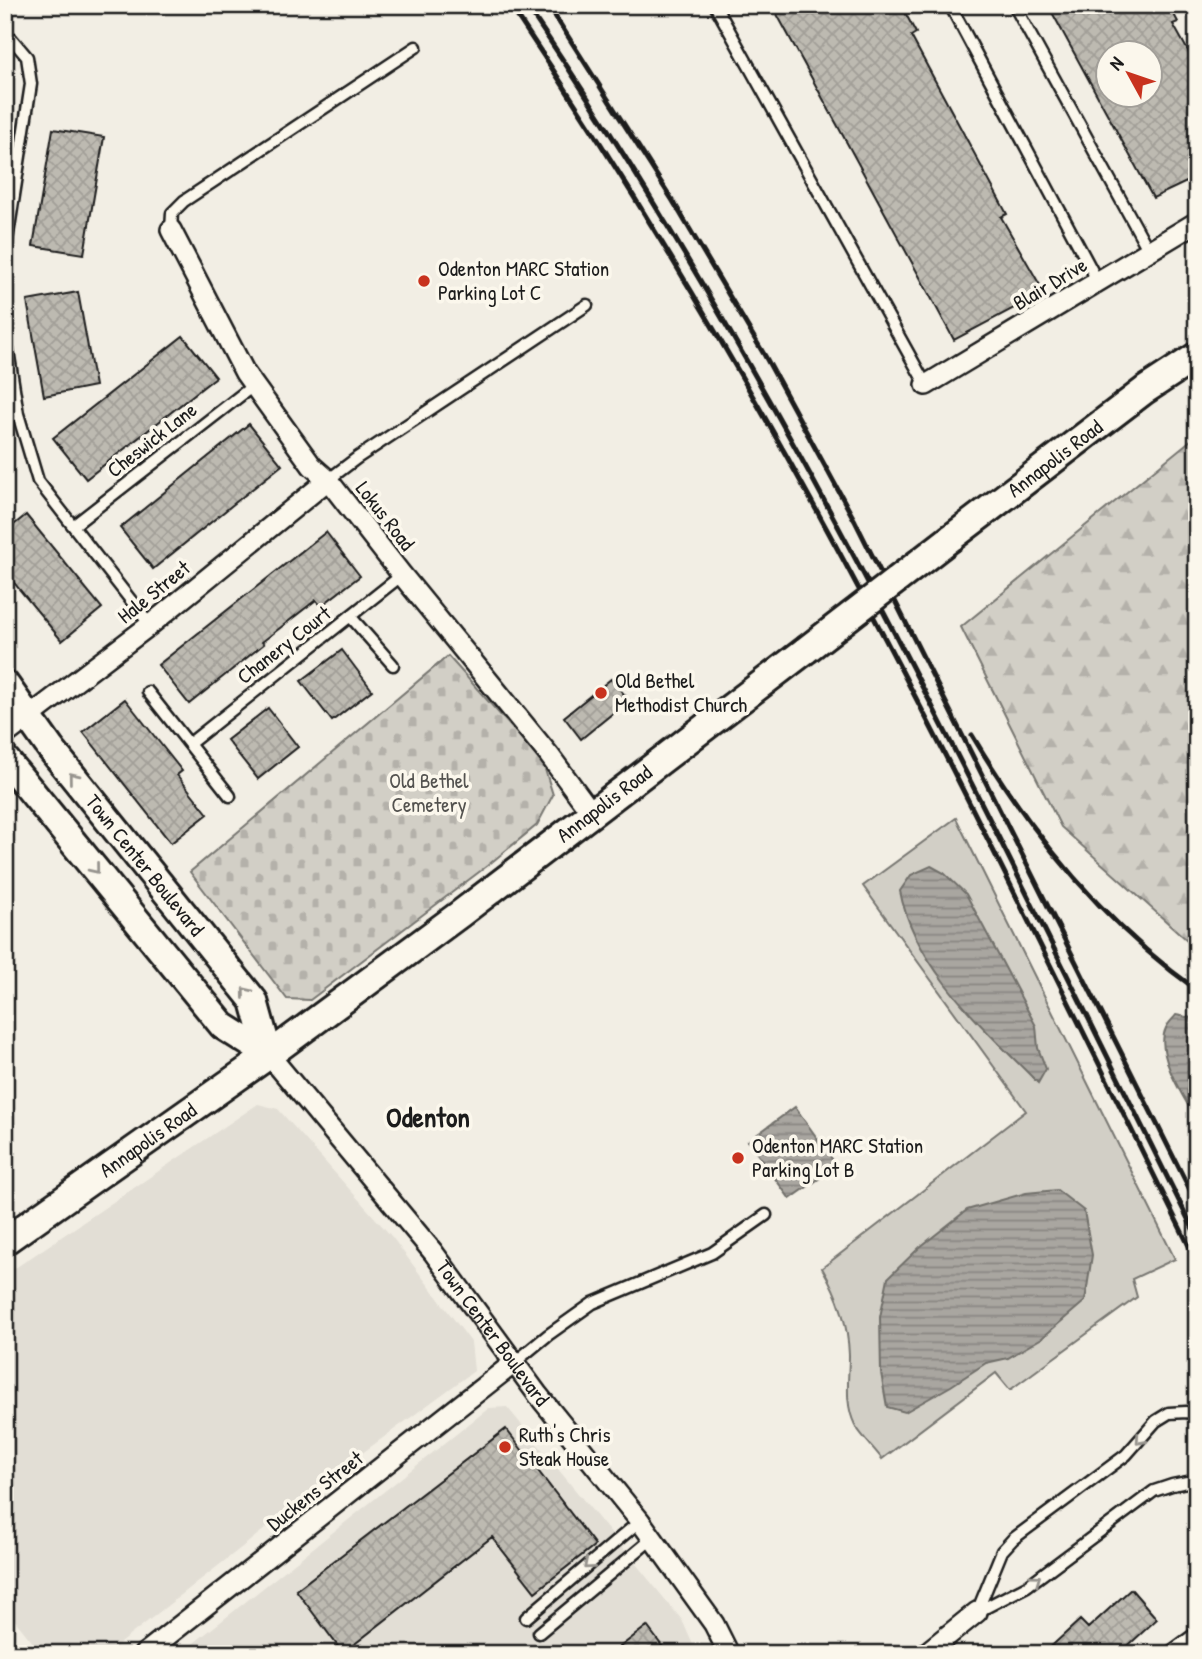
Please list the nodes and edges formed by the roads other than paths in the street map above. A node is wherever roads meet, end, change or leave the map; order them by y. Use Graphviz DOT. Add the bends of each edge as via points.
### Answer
graph roads {
  1 [pos="715,5"];
  2 [pos="950,5"];
  3 [pos="1014,5"];
  4 [pos="5,32"];
  5 [pos="415,47"];
  6 [pos="1197,222"];
  7 [pos="171,230"];
  8 [pos="1149,251"];
  9 [pos="5,254"];
  10 [pos="1098,282"];
  11 [pos="587,306"];
  12 [pos="5,331"];
  13 [pos="1197,356"];
  14 [pos="254,385"];
  15 [pos="926,385"];
  16 [pos="328,480"];
  17 [pos="74,526"];
  18 [pos="402,575"];
  19 [pos="351,616"];
  20 [pos="150,625"];
  21 [pos="393,665"];
  22 [pos="5,684"];
  23 [pos="148,692"];
  24 [pos="28,718"];
  25 [pos="5,735"];
  26 [pos="190,744"];
  27 [pos="5,759"];
  28 [pos="230,796"];
  29 [pos="591,812"];
  30 [pos="269,1055"];
  31 [pos="766,1215"];
  32 [pos="5,1241"];
  33 [pos="514,1363"];
  34 [pos="1197,1415"];
  35 [pos="1197,1480"];
  36 [pos="640,1521"];
  37 [pos="653,1538"];
  38 [pos="976,1612"];
  39 [pos="526,1618"];
  40 [pos="539,1633"];
  41 [pos="1197,1637"];
  42 [pos="729,1653"];
  43 [pos="144,1654"];
  44 [pos="925,1654"];
  45 [pos="1175,1654"];
  1 -- 15 [label="lane"];
  2 -- 10 [label="lane"];
  3 -- 8 [label="lane"];
  4 -- 9 [label="lane" via="27,57 31,85"];
  5 -- 7 [label="lane" via="184,201 172,213"];
  6 -- 8 [label="street, Blair Drive"];
  7 -- 14 [label="street, Lokus Road"];
  8 -- 10 [label="street, Blair Drive"];
  10 -- 15 [label="street, Blair Drive"];
  11 -- 16 [label="lane"];
  12 -- 17 [label="lane" via="18,414 38,481"];
  13 -- 29 [label="main road, Annapolis Road, bridge" via="1145,390"];
  14 -- 16 [label="street, Lokus Road" via="312,466"];
  14 -- 17 [label="lane, Cheswick Lane"];
  16 -- 18 [label="street, Lokus Road"];
  16 -- 20 [label="street, Hale Street"];
  17 -- 20 [label="lane"];
  18 -- 19 [label="lane, Chanery Court"];
  18 -- 29 [label="street, Lokus Road"];
  19 -- 21 [label="lane"];
  19 -- 26 [label="lane, Chanery Court"];
  20 -- 24 [label="street, Hale Street"];
  22 -- 24 [label="main road, Town Center Boulevard"];
  23 -- 26 [label="lane"];
  24 -- 25 [label="street, Hale Street"];
  30 -- 24 [label="main road, Town Center Boulevard, one-way" via="254,1002"];
  26 -- 28 [label="lane"];
  27 -- 30 [label="main road, Town Center Boulevard, one-way" via="223,1026"];
  29 -- 30 [label="main road, Annapolis Road"];
  30 -- 32 [label="main road, Annapolis Road"];
  30 -- 33 [label="street, Town Center Boulevard" via="433,1252"];
  31 -- 33 [label="lane" via="712,1253 593,1303"];
  33 -- 36 [label="street, Town Center Boulevard"];
  33 -- 43 [label="street, Duckens Street"];
  34 -- 38 [label="lane, one-way" via="1169,1413 1156,1421 1126,1455 1013,1539 1002,1551"];
  38 -- 35 [label="lane, one-way" via="1027,1586 1154,1492"];
  36 -- 37 [label="street, Town Center Boulevard"];
  36 -- 39 [label="lane, one-way"];
  37 -- 40 [label="lane"];
  37 -- 42 [label="street, Town Center Boulevard"];
  38 -- 44 [label="street"];
  41 -- 45 [label="street"];
}
